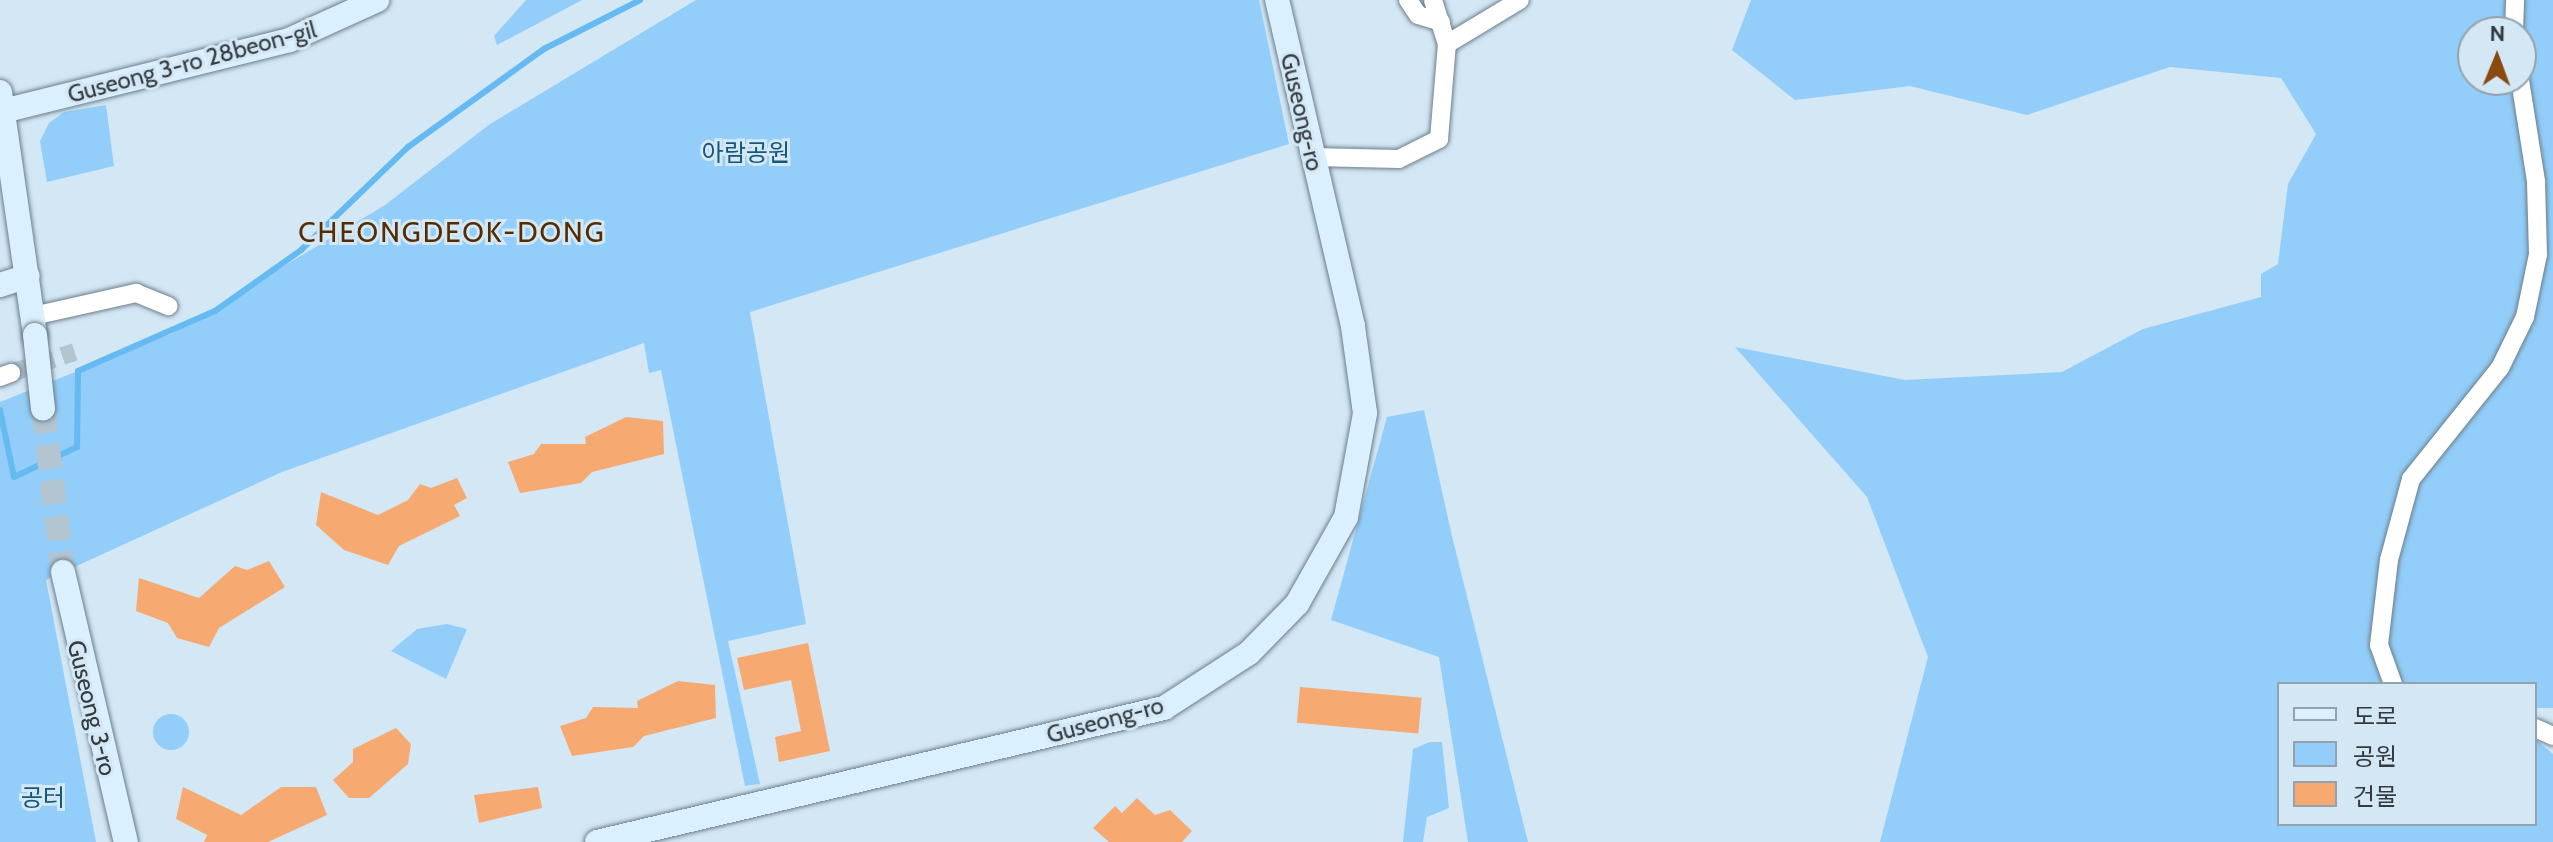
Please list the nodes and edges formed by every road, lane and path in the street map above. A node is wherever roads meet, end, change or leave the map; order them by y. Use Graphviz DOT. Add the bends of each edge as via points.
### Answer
graph roads {
  1 [pos="377,0"];
  2 [pos="1277,0"];
  3 [pos="1408,0"];
  4 [pos="1433,0"];
  5 [pos="1520,0"];
  6 [pos="1441,22"];
  7 [pos="1447,44"];
  8 [pos="2523,96"];
  9 [pos="1,102"];
  10 [pos="1312,157"];
  11 [pos="28,276"];
  12 [pos="0,285"];
  13 [pos="169,306"];
  14 [pos="34,326"];
  15 [pos="43,409"];
  16 [pos="63,572"];
  17 [pos="2392,682"];
  18 [pos="126,842"];
  19 [pos="597,842"];
  1 -- 9 [label="street, Guseong 3-ro 28beon-gil" via="289,40"];
  2 -- 10 [label="street, Guseong-ro"];
  3 -- 6 [label="street" via="1418,15"];
  4 -- 6 [label="street"];
  5 -- 7 [label="street"];
  6 -- 7 [label="street"];
  7 -- 10 [label="street" via="1439,139 1399,159"];
  8 -- 17 [label="street" via="2536,181 2538,254 2530,292 2500,368 2411,479 2389,560 2379,645"];
  9 -- 11 [label="street"];
  10 -- 19 [label="street, Guseong-ro" via="1353,326 1364,442 1332,547 1297,604 1249,653 1164,708"];
  11 -- 12 [label="street"];
  11 -- 14 [label="street"];
  13 -- 14 [label="street" via="136,293"];
  14 -- 15 [label="street, bridge"];
  16 -- 18 [label="street, Guseong 3-ro"];
}
